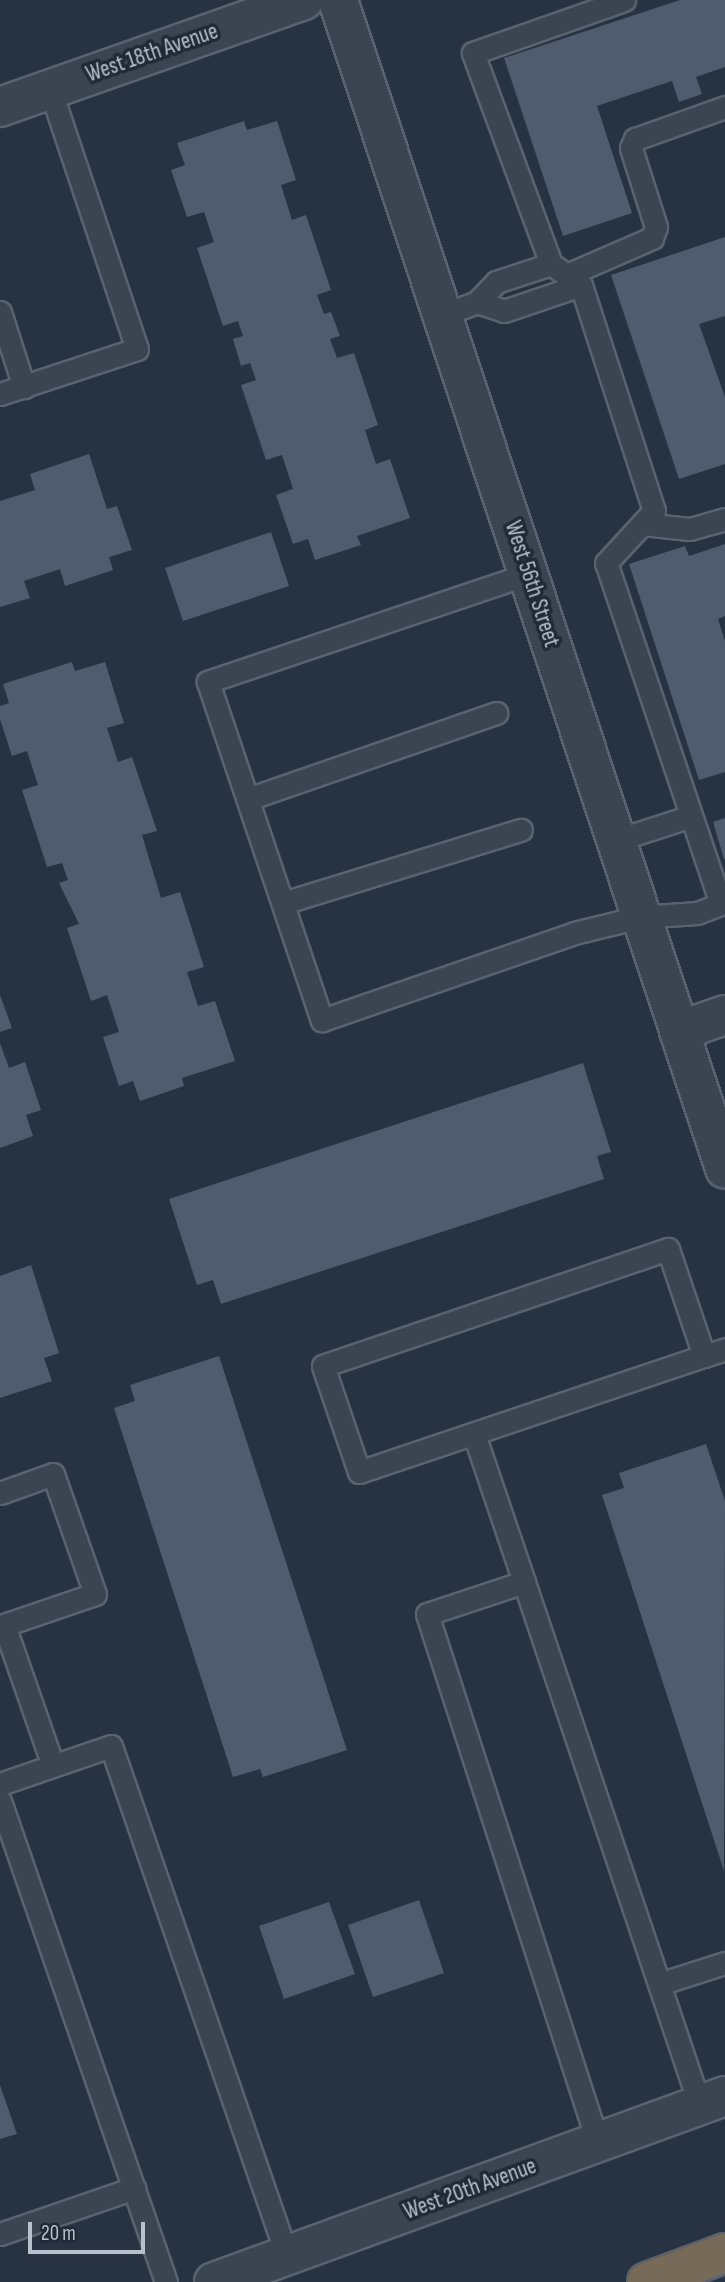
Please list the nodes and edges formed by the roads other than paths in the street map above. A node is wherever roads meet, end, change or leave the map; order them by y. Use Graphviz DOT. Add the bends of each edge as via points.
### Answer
graph roads {
  1 [pos="304,0"];
  2 [pos="338,0"];
  3 [pos="624,0"];
  4 [pos="50,89"];
  5 [pos="0,107"];
  6 [pos="725,107"];
  7 [pos="566,274"];
  8 [pos="477,302"];
  9 [pos="0,312"];
  10 [pos="442,314"];
  11 [pos="24,387"];
  12 [pos="0,394"];
  13 [pos="725,519"];
  14 [pos="642,524"];
  15 [pos="528,574"];
  16 [pos="497,713"];
  17 [pos="248,799"];
  18 [pos="688,817"];
  19 [pos="520,830"];
  20 [pos="617,841"];
  21 [pos="283,902"];
  22 [pos="723,903"];
  23 [pos="640,917"];
  24 [pos="725,1015"];
  25 [pos="679,1031"];
  26 [pos="725,1169"];
  27 [pos="725,1349"];
  28 [pos="704,1356"];
  29 [pos="474,1434"];
  30 [pos="0,1493"];
  31 [pos="524,1582"];
  32 [pos="2,1625"];
  33 [pos="53,1766"];
  34 [pos="0,1784"];
  35 [pos="0,1801"];
  36 [pos="725,1963"];
  37 [pos="659,1984"];
  38 [pos="712,2101"];
  39 [pos="598,2143"];
  40 [pos="134,2188"];
  41 [pos="0,2234"];
  42 [pos="725,2253"];
  43 [pos="287,2256"];
  44 [pos="166,2282"];
  45 [pos="214,2282"];
  46 [pos="647,2282"];
  1 -- 4 [label="street, West 18th Avenue"];
  2 -- 10 [label="street, West 56th Street"];
  3 -- 7 [label="lane" via="473,53"];
  4 -- 5 [label="street, West 18th Avenue"];
  4 -- 11 [label="lane" via="137,349"];
  6 -- 7 [label="lane" via="635,139 631,148 656,227 652,238"];
  7 -- 8 [label="lane" via="496,282"];
  7 -- 8 [label="lane" via="504,311"];
  7 -- 14 [label="lane" via="654,511"];
  8 -- 10 [label="lane"];
  9 -- 11 [label="lane"];
  10 -- 15 [label="street, West 56th Street"];
  11 -- 12 [label="lane"];
  13 -- 14 [label="lane" via="690,528"];
  14 -- 18 [label="lane" via="606,563"];
  15 -- 17 [label="lane" via="208,682"];
  15 -- 20 [label="street, West 56th Street"];
  16 -- 17 [label="lane"];
  17 -- 21 [label="lane"];
  18 -- 20 [label="lane"];
  18 -- 22 [label="lane"];
  19 -- 21 [label="lane"];
  20 -- 23 [label="street, West 56th Street"];
  21 -- 23 [label="lane" via="322,1020 574,933"];
  22 -- 23 [label="lane" via="697,914"];
  23 -- 25 [label="street, West 56th Street"];
  24 -- 25 [label="street"];
  25 -- 26 [label="street, West 56th Street"];
  27 -- 28 [label="lane"];
  28 -- 29 [label="lane"];
  28 -- 29 [label="lane" via="668,1249 323,1366 359,1472"];
  29 -- 31 [label="lane"];
  30 -- 32 [label="lane" via="53,1474 95,1594"];
  31 -- 37 [label="lane"];
  31 -- 39 [label="lane" via="427,1614"];
  32 -- 33 [label="lane"];
  33 -- 34 [label="lane"];
  33 -- 43 [label="lane" via="111,1746"];
  35 -- 40 [label="lane"];
  36 -- 37 [label="lane"];
  37 -- 38 [label="lane"];
  38 -- 39 [label="street, West 20th Avenue"];
  39 -- 43 [label="street, West 20th Avenue"];
  40 -- 41 [label="lane"];
  40 -- 44 [label="lane"];
  42 -- 46 [label="highway"];
  43 -- 45 [label="street, West 20th Avenue"];
}
